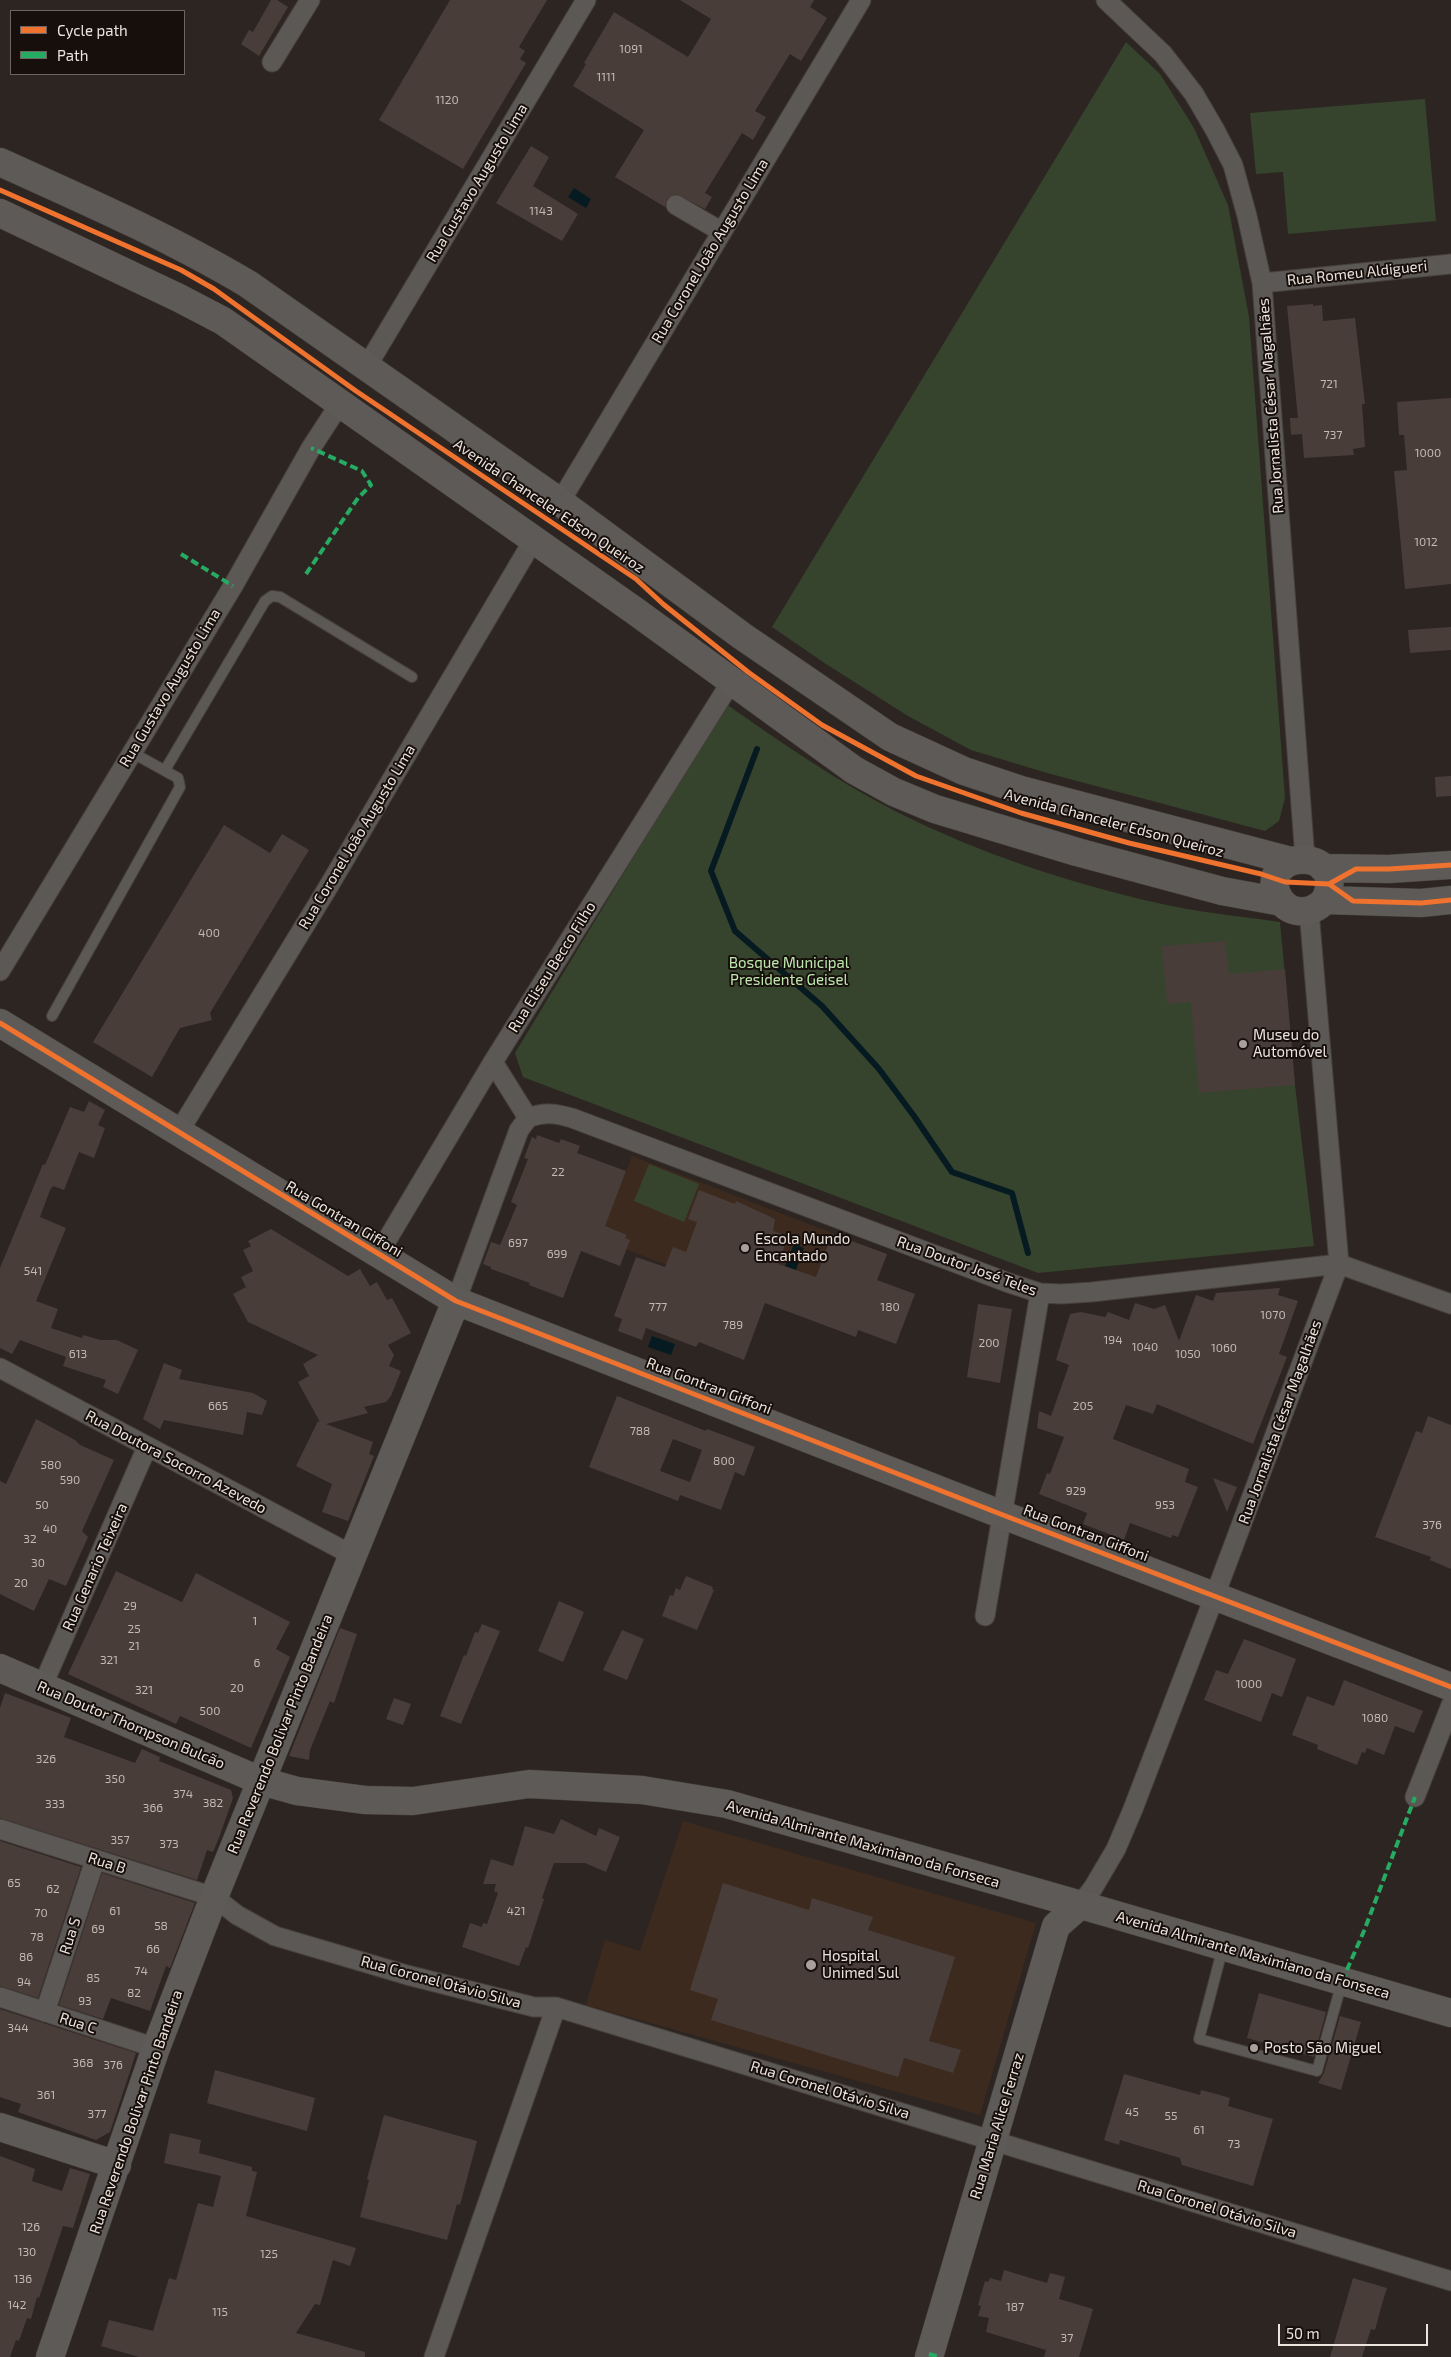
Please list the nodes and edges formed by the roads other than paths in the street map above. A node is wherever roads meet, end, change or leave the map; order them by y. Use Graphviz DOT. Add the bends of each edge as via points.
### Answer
graph roads {
  1 [pos="310,0"];
  2 [pos="586,0"];
  3 [pos="861,0"];
  4 [pos="1113,2"];
  5 [pos="272,62"];
  6 [pos="0,162"];
  7 [pos="676,205"];
  8 [pos="0,213"];
  9 [pos="722,232"];
  10 [pos="1451,264"];
  11 [pos="1262,283"];
  12 [pos="367,366"];
  13 [pos="340,405"];
  14 [pos="560,502"];
  15 [pos="534,539"];
  16 [pos="659,575"];
  17 [pos="635,610"];
  18 [pos="742,636"];
  19 [pos="723,676"];
  20 [pos="412,677"];
  21 [pos="131,752"];
  22 [pos="166,770"];
  23 [pos="1306,863"];
  24 [pos="1451,865"];
  25 [pos="1451,900"];
  26 [pos="1282,902"];
  27 [pos="1317,906"];
  28 [pos="0,971"];
  29 [pos="52,1016"];
  30 [pos="0,1024"];
  31 [pos="492,1062"];
  32 [pos="528,1118"];
  33 [pos="178,1133"];
  34 [pos="378,1255"];
  35 [pos="1339,1264"];
  36 [pos="1040,1293"];
  37 [pos="456,1301"];
  38 [pos="1451,1304"];
  39 [pos="0,1368"];
  40 [pos="147,1447"];
  41 [pos="1004,1516"];
  42 [pos="352,1555"];
  43 [pos="1215,1595"];
  44 [pos="985,1616"];
  45 [pos="0,1668"];
  46 [pos="1451,1686"];
  47 [pos="42,1687"];
  48 [pos="1451,1705"];
  49 [pos="261,1781"];
  50 [pos="1415,1797"];
  51 [pos="0,1829"];
  52 [pos="96,1860"];
  53 [pos="214,1897"];
  54 [pos="1080,1905"];
  55 [pos="1224,1946"];
  56 [pos="1342,1981"];
  57 [pos="0,1996"];
  58 [pos="556,2007"];
  59 [pos="45,2012"];
  60 [pos="1451,2013"];
  61 [pos="156,2048"];
  62 [pos="0,2127"];
  63 [pos="993,2140"];
  64 [pos="117,2164"];
  65 [pos="1451,2282"];
  66 [pos="932,2356"];
  67 [pos="50,2357"];
  68 [pos="434,2357"];
  1 -- 5 [label="street"];
  2 -- 12 [label="street, Rua Gustavo Augusto Lima"];
  3 -- 9 [label="street, Rua Coronel João Augusto Lima"];
  4 -- 11 [label="street, Rua Jornalista César Magalhães" via="1163,54 1194,94 1215,130 1232,165"];
  6 -- 12 [label="main road" via="207,260 248,284"];
  7 -- 9 [label="street"];
  8 -- 13 [label="main road" via="223,321"];
  9 -- 14 [label="street, Rua Coronel João Augusto Lima"];
  10 -- 11 [label="street, Rua Romeu Aldigueri"];
  11 -- 23 [label="street, Rua Jornalista César Magalhães"];
  12 -- 14 [label="main road"];
  13 -- 15 [label="main road"];
  13 -- 21 [label="street, Rua Gustavo Augusto Lima" via="311,448"];
  14 -- 16 [label="main road"];
  15 -- 17 [label="main road"];
  15 -- 33 [label="street, Rua Coronel João Augusto Lima" via="327,890"];
  16 -- 17 [label="main road"];
  16 -- 18 [label="main road"];
  17 -- 19 [label="main road"];
  18 -- 19 [label="main road"];
  18 -- 23 [label="main road" via="890,737 964,772 1252,852"];
  19 -- 26 [label="main road" via="854,770 935,809 1222,891"];
  19 -- 31 [label="street, Rua Eliseu Becco Filho"];
  20 -- 22 [label="lane" via="280,597 272,596 265,601"];
  21 -- 22 [label="lane"];
  21 -- 28 [label="street, Rua Gustavo Augusto Lima"];
  22 -- 29 [label="lane" via="180,782 178,793"];
  23 -- 24 [label="main road" via="1389,869"];
  23 -- 26 [label="main road" via="1283,866 1276,879 1276,891"];
  23 -- 27 [label="main road" via="1329,884"];
  25 -- 27 [label="main road"];
  26 -- 27 [label="main road" via="1294,911"];
  27 -- 35 [label="street, Rua Jornalista César Magalhães"];
  30 -- 33 [label="main road, Rua Gontran Giffoni"];
  31 -- 32 [label="street"];
  31 -- 34 [label="street, Rua Eliseu Becco Filho"];
  32 -- 36 [label="street, Rua Doutor José Teles" via="542,1113 557,1113 572,1118"];
  32 -- 37 [label="street, Rua Reverendo Bolivar Pinto Bandeira" via="519,1130"];
  33 -- 34 [label="main road, Rua Gontran Giffoni"];
  34 -- 37 [label="main road, Rua Gontran Giffoni"];
  35 -- 36 [label="street, Rua Doutor José Teles" via="1092,1292"];
  35 -- 38 [label="street, Rua Doutor José Teles"];
  35 -- 43 [label="street, Rua Jornalista César Magalhães"];
  36 -- 41 [label="street"];
  37 -- 41 [label="main road, Rua Gontran Giffoni"];
  37 -- 42 [label="main road, Rua Reverendo Bolivar Pinto Bandeira"];
  39 -- 40 [label="street, Rua Doutora Socorro Azevedo"];
  40 -- 42 [label="street, Rua Doutora Socorro Azevedo"];
  40 -- 47 [label="street, Rua Genario Teixeira"];
  41 -- 43 [label="main road, Rua Gontran Giffoni"];
  41 -- 44 [label="street"];
  42 -- 49 [label="main road, Rua Reverendo Bolivar Pinto Bandeira"];
  43 -- 46 [label="main road, Rua Gontran Giffoni"];
  43 -- 54 [label="street, Rua Jornalista César Magalhães" via="1119,1841"];
  45 -- 47 [label="main road, Rua Doutor Thompson Bulcão"];
  47 -- 49 [label="main road, Rua Doutor Thompson Bulcão"];
  48 -- 50 [label="street"];
  49 -- 53 [label="main road, Rua Reverendo Bolivar Pinto Bandeira"];
  49 -- 54 [label="main road, Avenida Almirante Maximiano da Fonseca" via="297,1791 365,1800 414,1801 529,1784 642,1790 727,1804"];
  51 -- 52 [label="street, Rua B"];
  52 -- 53 [label="street, Rua B"];
  52 -- 59 [label="street, Rua S"];
  53 -- 58 [label="street, Rua Coronel Otávio Silva" via="236,1915 275,1936 525,2005"];
  53 -- 61 [label="main road, Rua Reverendo Bolivar Pinto Bandeira"];
  54 -- 55 [label="main road, Avenida Almirante Maximiano da Fonseca"];
  54 -- 63 [label="main road, Rua Maria Alice Ferraz" via="1056,1926"];
  55 -- 56 [label="main road, Avenida Almirante Maximiano da Fonseca"];
  55 -- 56 [label="lane" via="1199,2039 1317,2071"];
  56 -- 60 [label="main road, Avenida Almirante Maximiano da Fonseca"];
  57 -- 59 [label="street, Rua C"];
  58 -- 63 [label="street, Rua Coronel Otávio Silva"];
  58 -- 68 [label="street"];
  59 -- 61 [label="street, Rua C"];
  61 -- 64 [label="main road, Rua Reverendo Bolivar Pinto Bandeira"];
  62 -- 64 [label="main road"];
  63 -- 65 [label="street, Rua Coronel Otávio Silva"];
  63 -- 66 [label="main road, Rua Maria Alice Ferraz"];
  64 -- 67 [label="main road, Rua Reverendo Bolivar Pinto Bandeira"];
}
